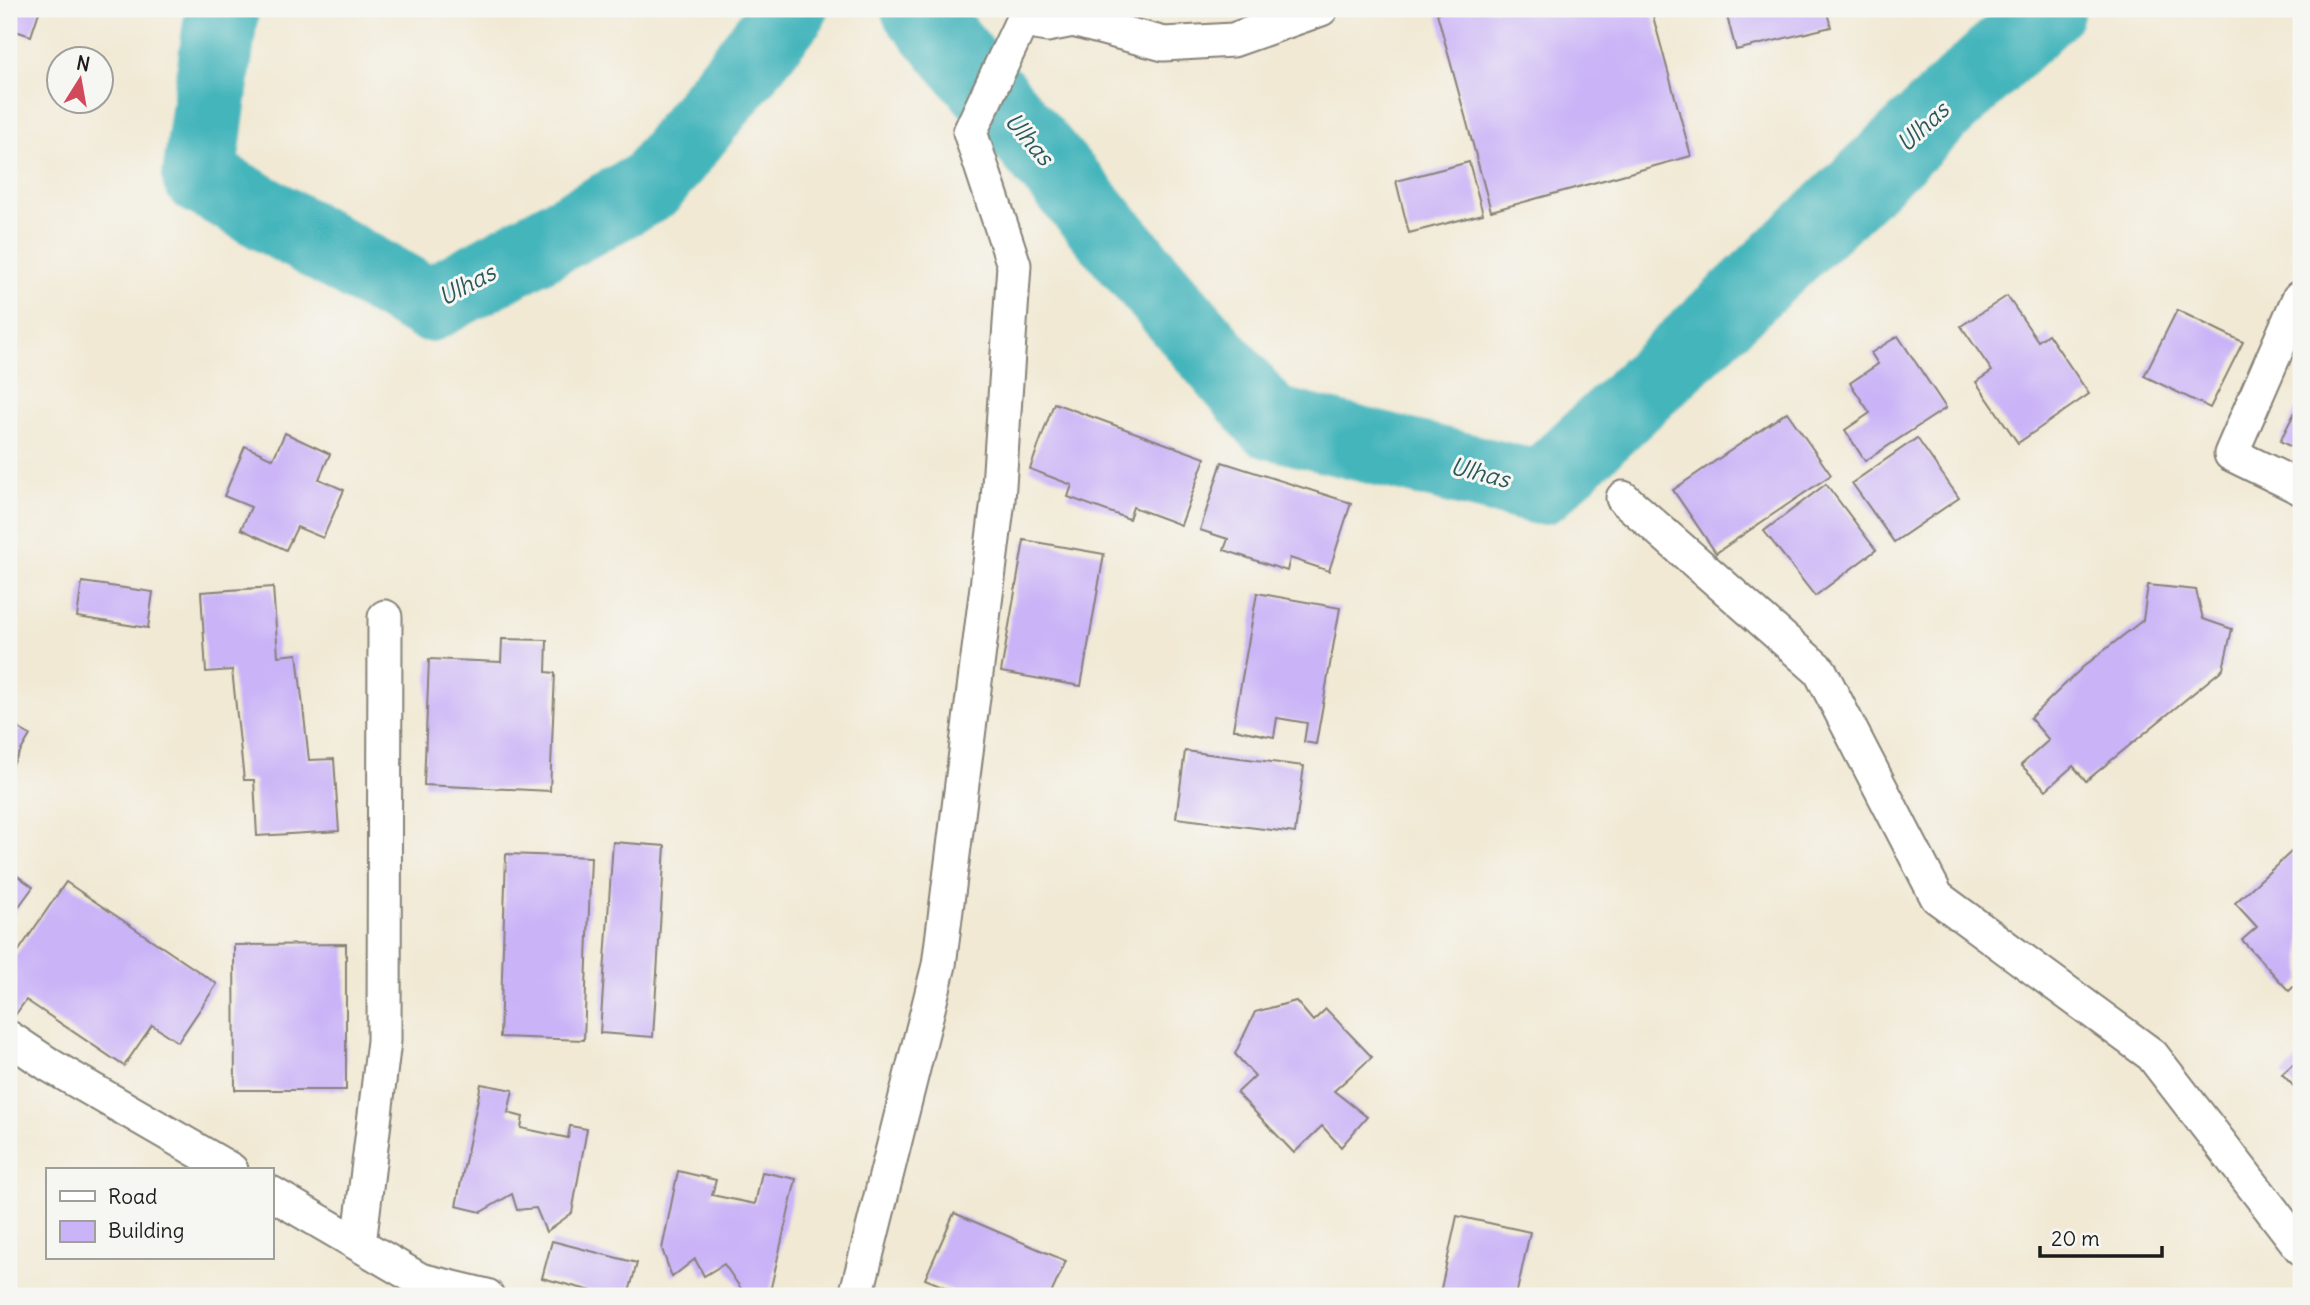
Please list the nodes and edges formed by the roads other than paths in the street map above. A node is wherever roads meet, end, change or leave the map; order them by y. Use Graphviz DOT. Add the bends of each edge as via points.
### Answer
graph roads {
  1 [pos="1321,9"];
  2 [pos="2299,298"];
  3 [pos="2301,488"];
  4 [pos="1623,498"];
  5 [pos="385,617"];
  6 [pos="9,1038"];
  7 [pos="228,1168"];
  8 [pos="273,1195"];
  9 [pos="359,1244"];
  10 [pos="2301,1248"];
  11 [pos="487,1296"];
  12 [pos="856,1296"];
  1 -- 12 [label="street" via="1233,40 1164,44 1073,20 1047,25 1022,21 970,132 1013,265 998,500 939,965"];
  2 -- 3 [label="street" via="2231,454"];
  4 -- 10 [label="street" via="1820,671 1937,897 2152,1055"];
  5 -- 9 [label="street" via="384,1041"];
  6 -- 7 [label="street"];
  8 -- 9 [label="street"];
  9 -- 11 [label="street" via="420,1280"];
}
